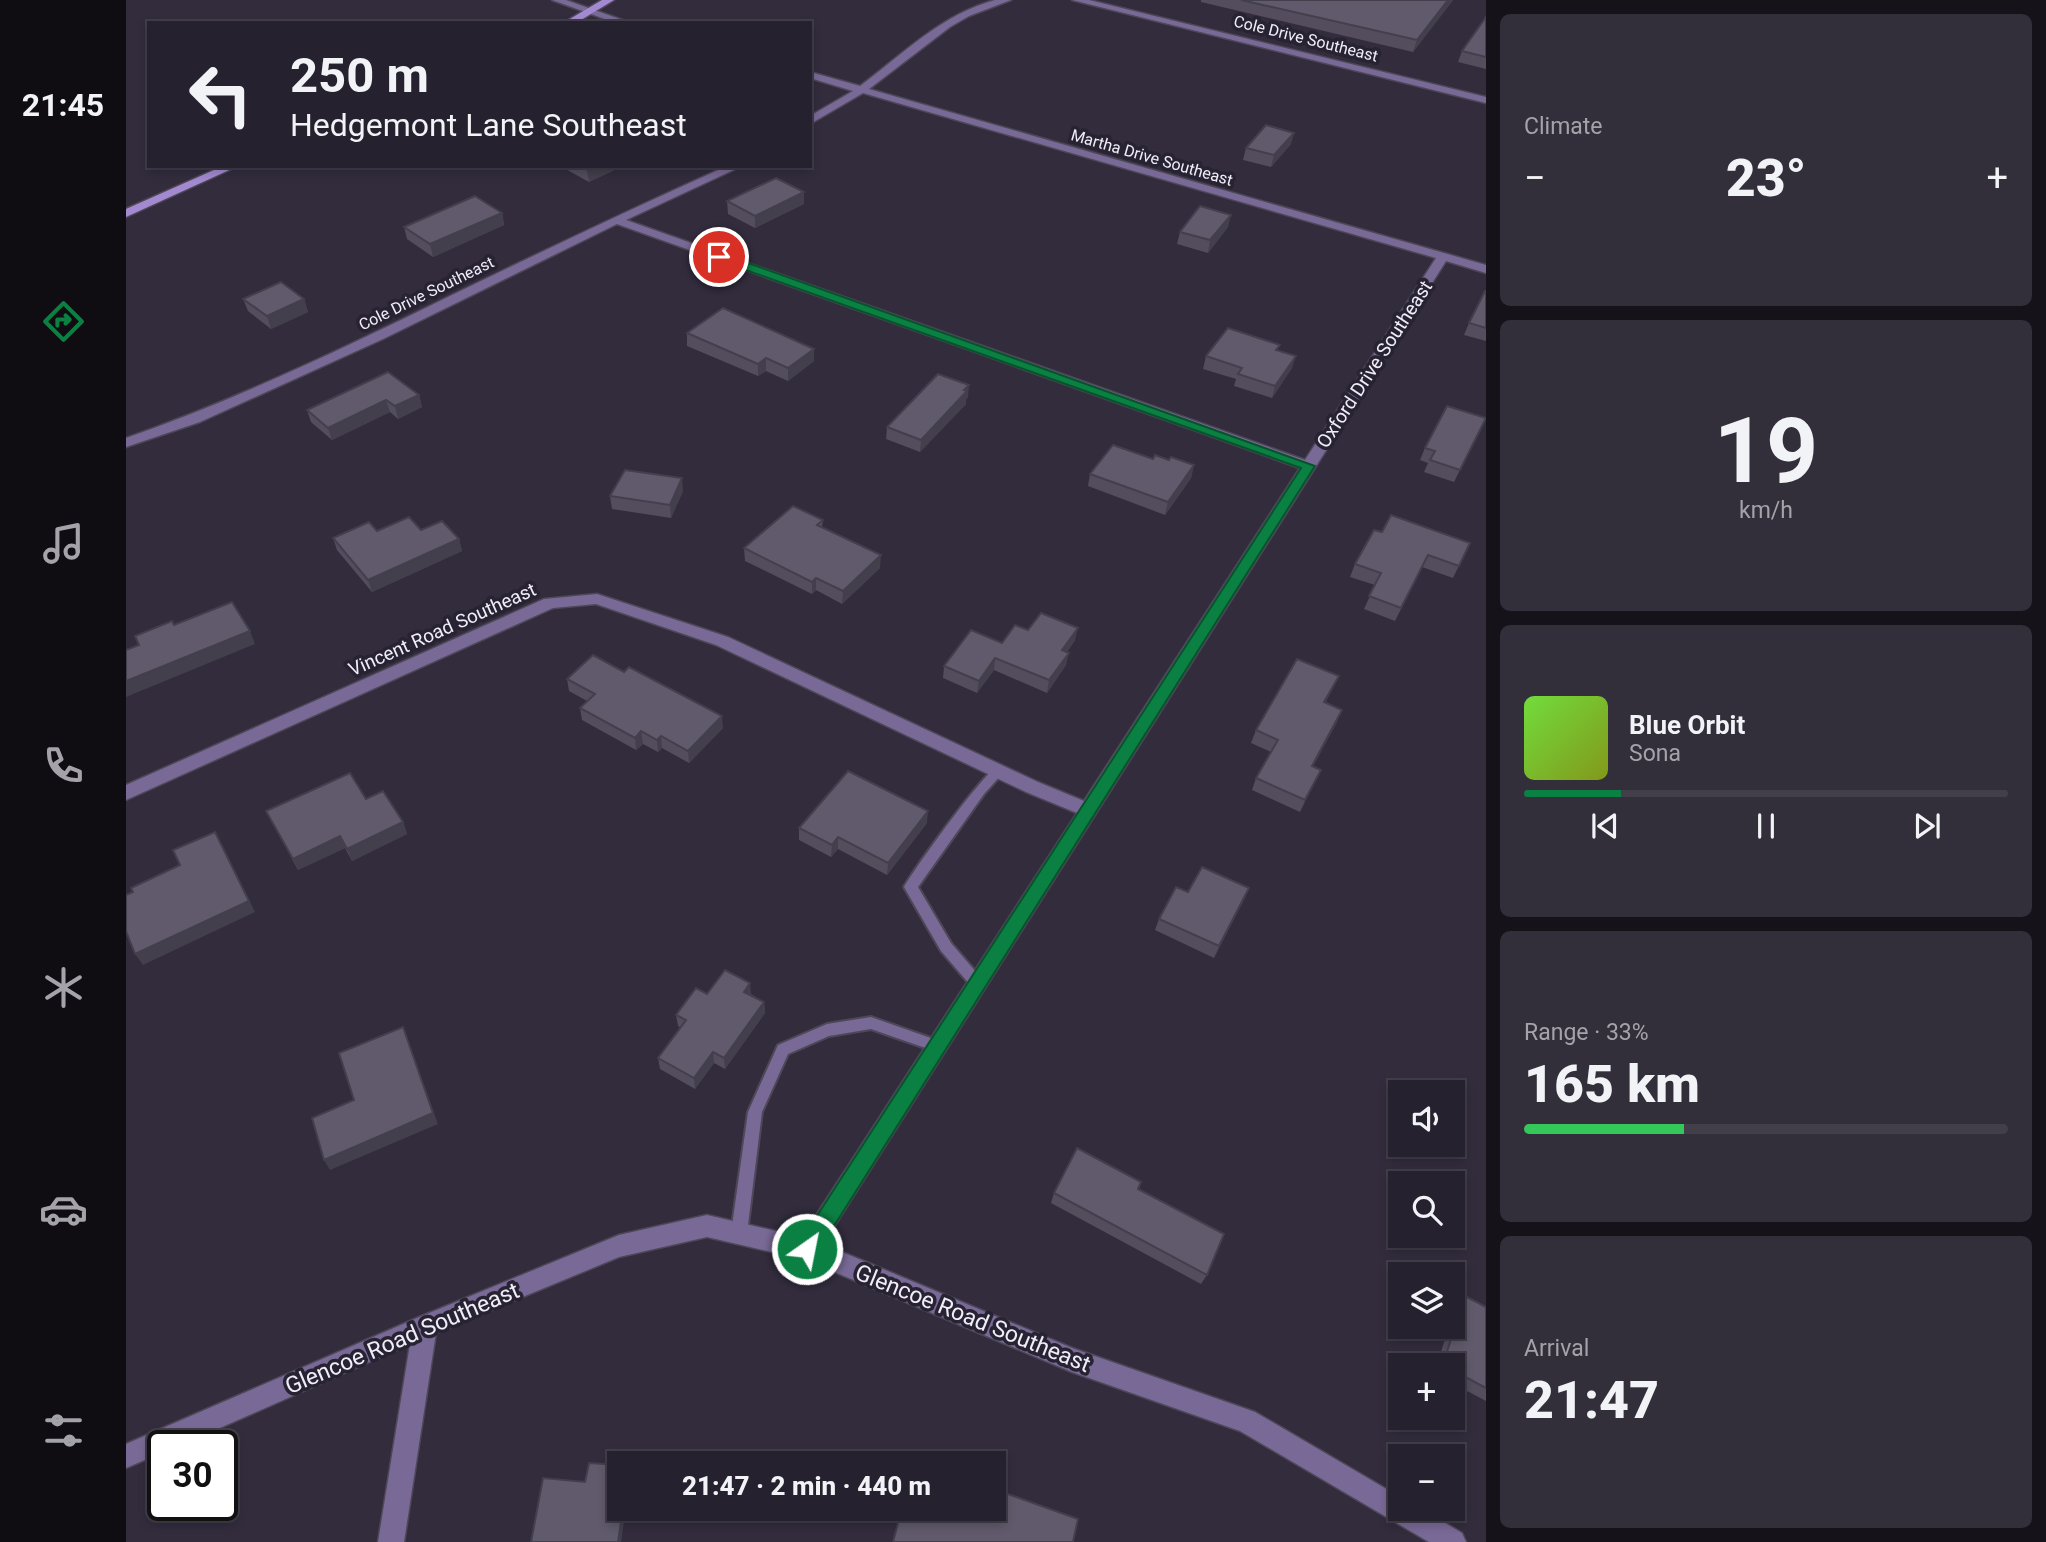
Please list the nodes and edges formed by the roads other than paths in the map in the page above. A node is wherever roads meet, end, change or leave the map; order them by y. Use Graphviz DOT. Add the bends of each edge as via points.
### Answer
graph roads {
  1 [pos="557,0"];
  2 [pos="609,0"];
  3 [pos="1006,0"];
  4 [pos="1076,0"];
  5 [pos="588,12"];
  6 [pos="572,21"];
  7 [pos="619,21"];
  8 [pos="812,76"];
  9 [pos="861,90"];
  10 [pos="1486,100"];
  11 [pos="812,120"];
  12 [pos="228,168"];
  13 [pos="733,168"];
  14 [pos="126,213"];
  15 [pos="617,220"];
  16 [pos="1443,257"];
  17 [pos="1486,269"];
  18 [pos="126,443"];
  19 [pos="1308,466"];
  20 [pos="999,771"];
  21 [pos="126,793"];
  22 [pos="1088,810"];
  23 [pos="977,983"];
  24 [pos="937,1046"];
  25 [pos="739,1233"];
  26 [pos="807,1249"];
  27 [pos="425,1326"];
  28 [pos="126,1457"];
  29 [pos="391,1542"];
  30 [pos="1453,1542"];
  1 -- 5 [label="street"];
  2 -- 5 [label="main road"];
  3 -- 9 [label="street" via="947,23"];
  4 -- 10 [label="street, Cole Drive Southeast"];
  5 -- 6 [label="main road"];
  5 -- 7 [label="street"];
  8 -- 9 [label="street, Martha Drive Southeast"];
  9 -- 11 [label="street"];
  9 -- 16 [label="street, Martha Drive Southeast"];
  12 -- 14 [label="main road"];
  13 -- 15 [label="street, Cole Drive Southeast"];
  15 -- 18 [label="street, Cole Drive Southeast" via="220,408"];
  15 -- 19 [label="street"];
  16 -- 17 [label="street, Martha Drive Southeast"];
  16 -- 19 [label="street, Oxford Drive Southeast"];
  19 -- 22 [label="street, Oxford Drive Southeast"];
  20 -- 21 [label="street, Vincent Road Southeast" via="722,641 597,599 550,603"];
  20 -- 22 [label="street, Vincent Road Southeast"];
  20 -- 23 [label="lane" via="911,887 946,947"];
  22 -- 23 [label="street, Oxford Drive Southeast"];
  23 -- 24 [label="street, Oxford Drive Southeast"];
  24 -- 25 [label="lane" via="871,1023 827,1030 783,1050 755,1112"];
  24 -- 26 [label="street, Oxford Drive Southeast"];
  25 -- 26 [label="street, Glencoe Road Southeast"];
  25 -- 27 [label="street, Glencoe Road Southeast" via="707,1226 619,1246"];
  26 -- 30 [label="street, Glencoe Road Southeast" via="1072,1360 1246,1421"];
  27 -- 28 [label="street, Glencoe Road Southeast"];
  27 -- 29 [label="street"];
}
